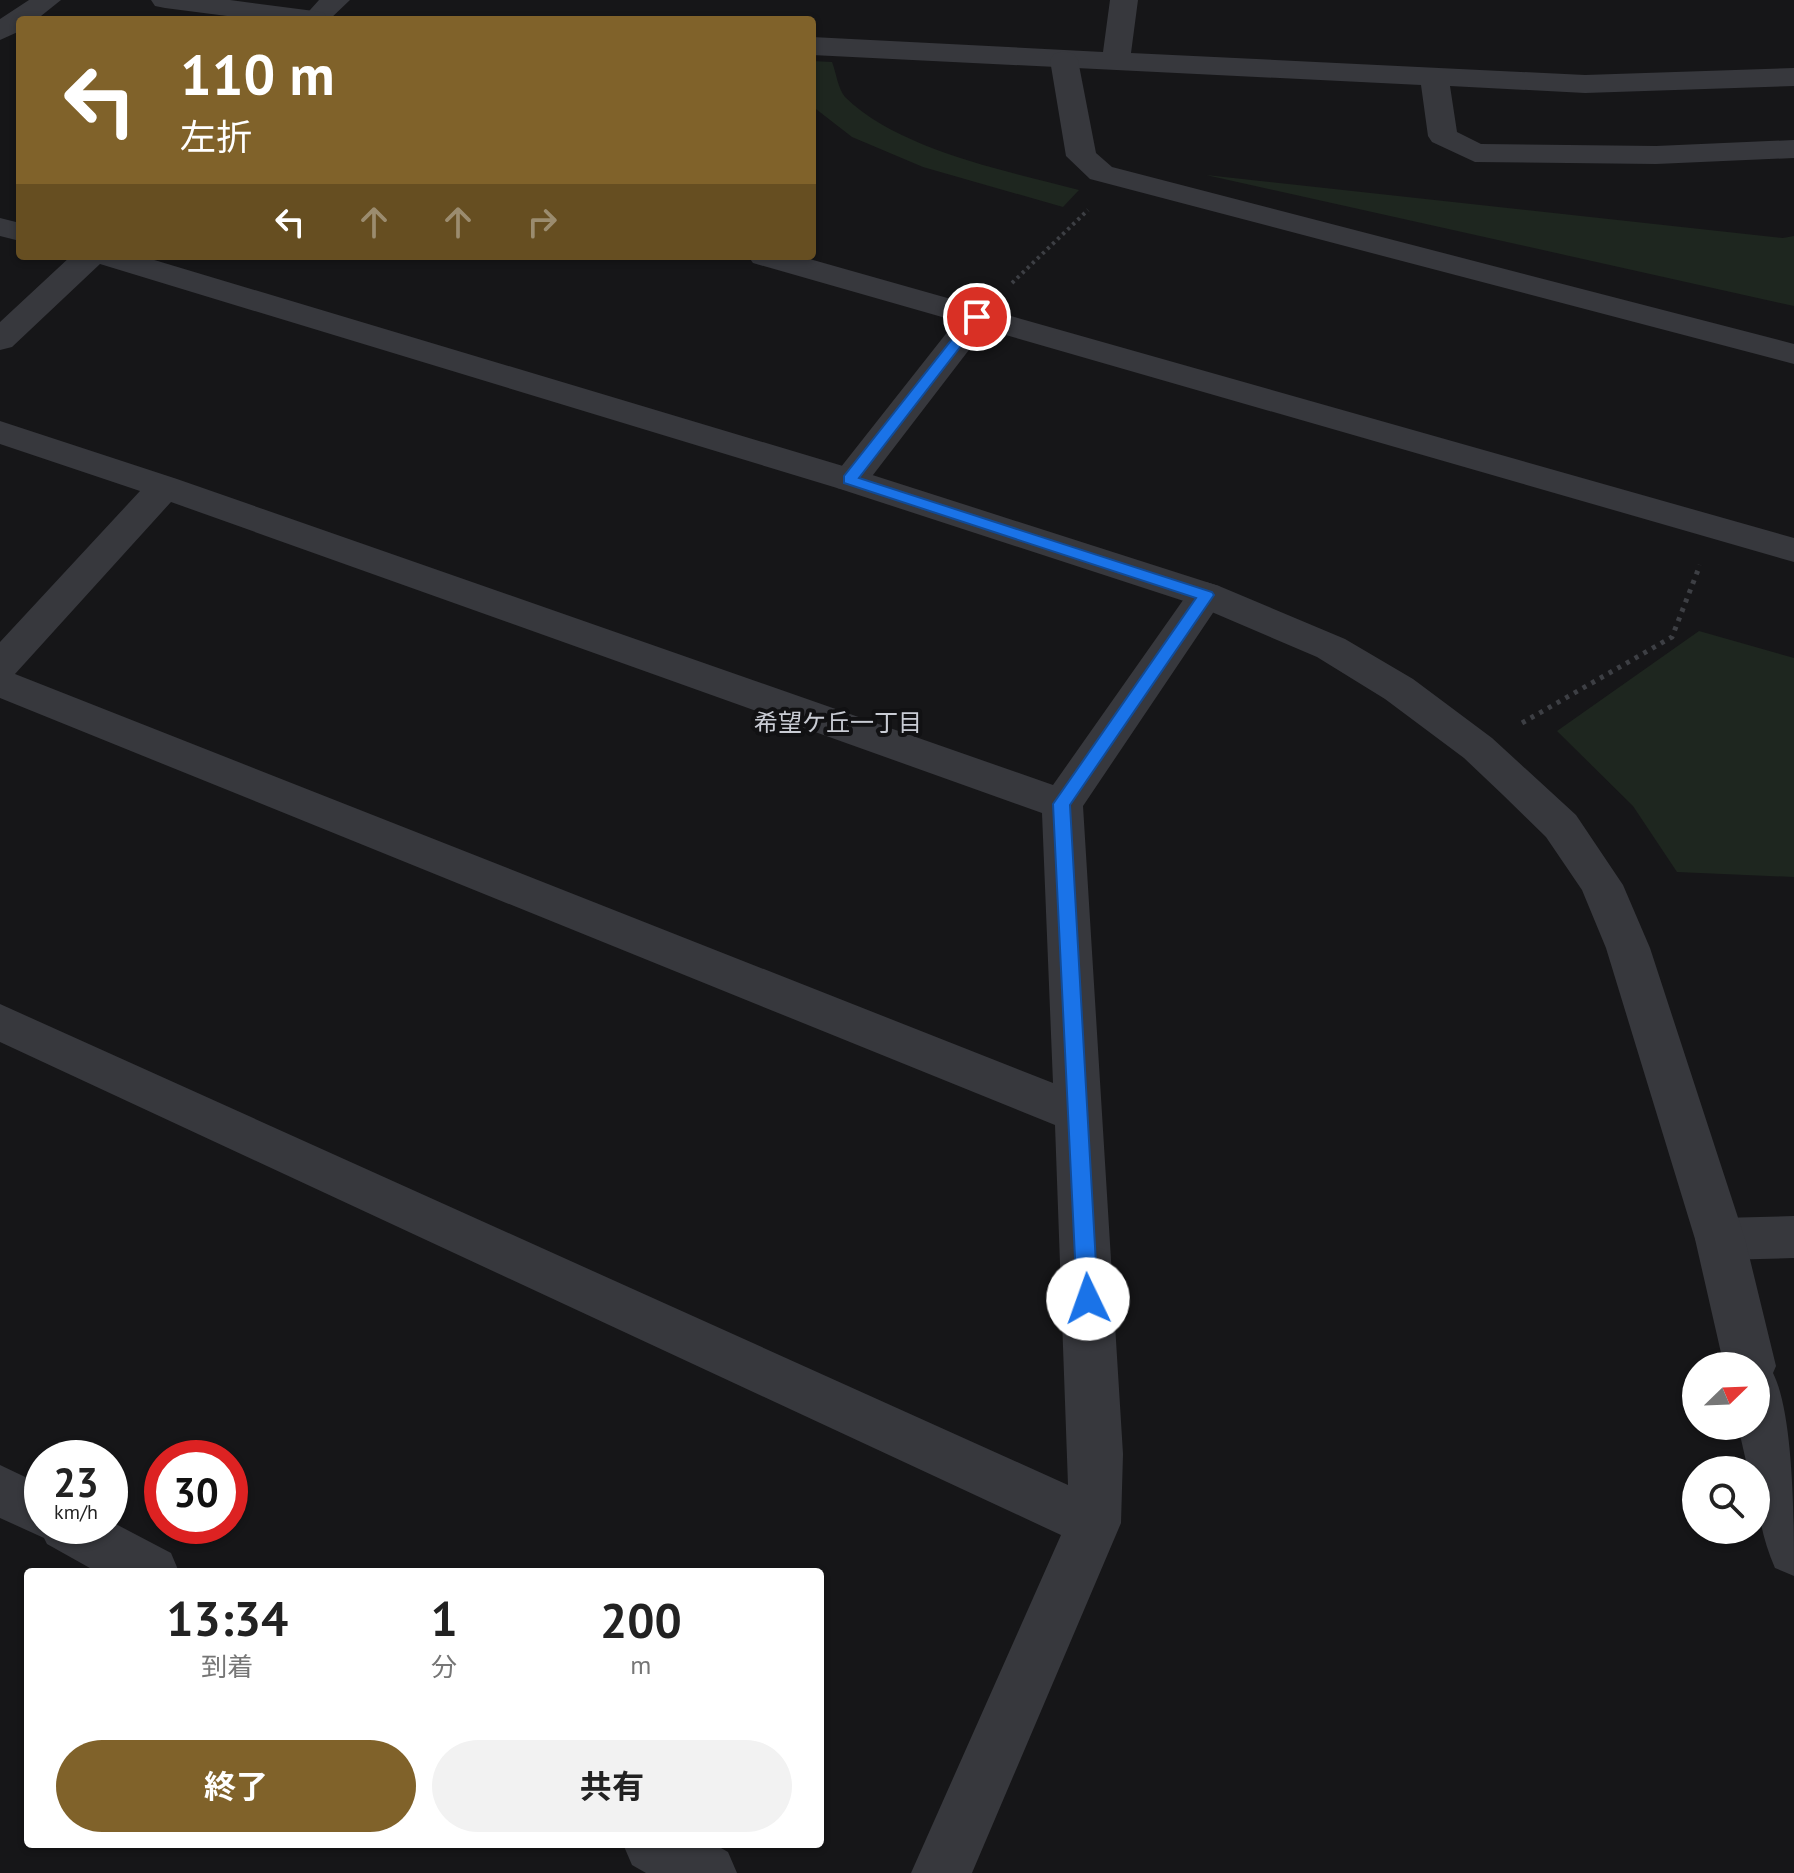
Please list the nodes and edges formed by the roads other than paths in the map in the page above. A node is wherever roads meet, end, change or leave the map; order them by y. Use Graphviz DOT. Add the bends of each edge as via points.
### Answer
graph roads {
  1 [pos="47,0"];
  2 [pos="165,0"];
  3 [pos="336,0"];
  4 [pos="1124,0"];
  5 [pos="24,16"];
  6 [pos="290,16"];
  7 [pos="317,16"];
  8 [pos="816,46"];
  9 [pos="1064,60"];
  10 [pos="1116,63"];
  11 [pos="1434,77"];
  12 [pos="1794,77"];
  13 [pos="1794,149"];
  14 [pos="86,260"];
  15 [pos="120,260"];
  16 [pos="778,260"];
  17 [pos="977,317"];
  18 [pos="0,340"];
  19 [pos="1794,354"];
  20 [pos="0,432"];
  21 [pos="850,480"];
  22 [pos="164,487"];
  23 [pos="1794,550"];
  24 [pos="1206,595"];
  25 [pos="0,666"];
  26 [pos="0,683"];
  27 [pos="1062,804"];
  28 [pos="0,1022"];
  29 [pos="1077,1113"];
  30 [pos="1794,1237"];
  31 [pos="1720,1239"];
  32 [pos="1747,1352"];
  33 [pos="1768,1440"];
  34 [pos="0,1490"];
  35 [pos="24,1503"];
  36 [pos="1094,1523"];
  37 [pos="99,1544"];
  38 [pos="1794,1550"];
  39 [pos="144,1568"];
  40 [pos="660,1848"];
  41 [pos="707,1873"];
  42 [pos="941,1873"];
  1 -- 5 [label="street"];
  2 -- 6 [label="street"];
  3 -- 7 [label="street"];
  4 -- 10 [label="street"];
  8 -- 9 [label="street"];
  9 -- 10 [label="street"];
  9 -- 19 [label="street" via="1081,156 1101,173"];
  10 -- 11 [label="street"];
  11 -- 12 [label="street" via="1585,84"];
  11 -- 13 [label="street" via="1443,136 1475,153 1656,155"];
  14 -- 18 [label="street"];
  15 -- 21 [label="street"];
  16 -- 17 [label="street"];
  17 -- 21 [label="street"];
  17 -- 23 [label="street"];
  20 -- 22 [label="street"];
  21 -- 24 [label="street"];
  22 -- 25 [label="street"];
  22 -- 27 [label="street"];
  24 -- 27 [label="street"];
  24 -- 31 [label="street" via="1331,648 1399,689 1478,748 1561,826 1601,885 1628,948"];
  26 -- 29 [label="street"];
  27 -- 29 [label="street"];
  28 -- 36 [label="street"];
  29 -- 36 [label="street" via="1096,1454"];
  30 -- 31 [label="street"];
  31 -- 32 [label="street"];
  33 -- 38 [label="street"];
  34 -- 35 [label="street"];
  36 -- 42 [label="street"];
  37 -- 39 [label="street"];
  40 -- 41 [label="street"];
}
